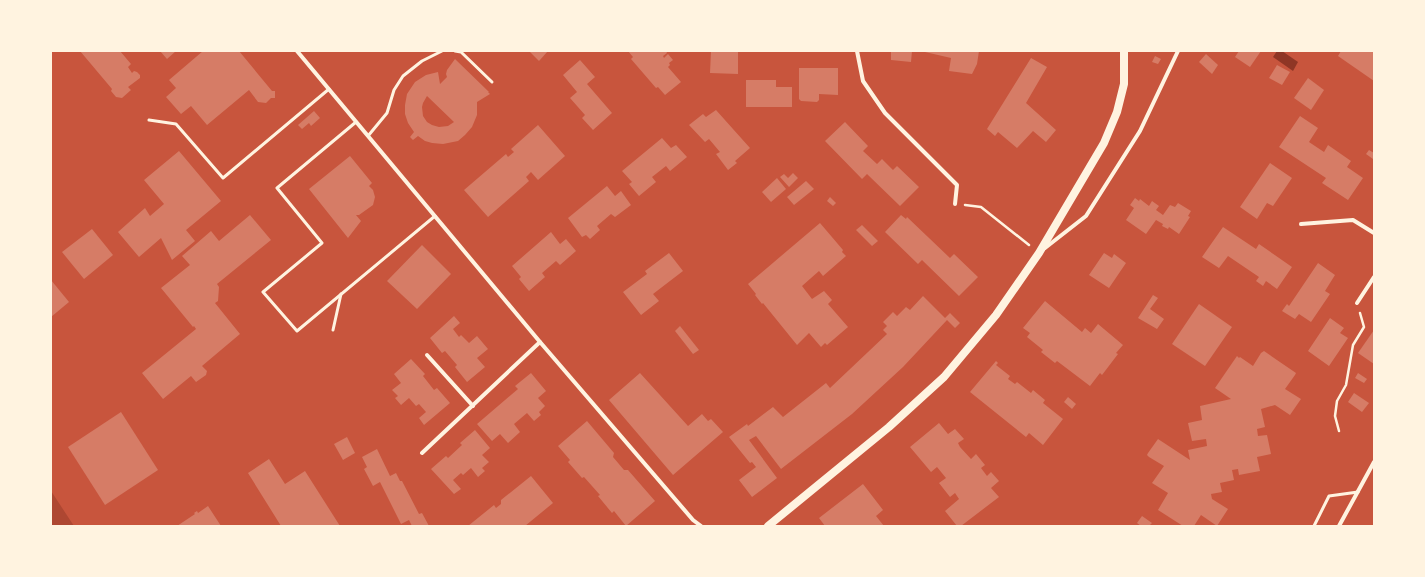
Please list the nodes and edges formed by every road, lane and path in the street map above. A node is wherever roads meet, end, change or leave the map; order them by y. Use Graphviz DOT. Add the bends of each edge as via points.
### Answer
graph roads {
  1 [pos="297,51"];
  2 [pos="442,51"];
  3 [pos="455,51"];
  4 [pos="857,51"];
  5 [pos="1124,51"];
  6 [pos="1178,51"];
  7 [pos="492,82"];
  8 [pos="329,89"];
  9 [pos="149,120"];
  10 [pos="356,122"];
  11 [pos="368,136"];
  12 [pos="955,204"];
  13 [pos="434,216"];
  14 [pos="1301,224"];
  15 [pos="1374,233"];
  16 [pos="1039,253"];
  17 [pos="1374,278"];
  18 [pos="341,294"];
  19 [pos="1357,303"];
  20 [pos="333,330"];
  21 [pos="540,342"];
  22 [pos="427,355"];
  23 [pos="473,406"];
  24 [pos="1339,431"];
  25 [pos="422,453"];
  26 [pos="1374,462"];
  27 [pos="1358,492"];
  28 [pos="701,526"];
  29 [pos="768,526"];
  30 [pos="1314,526"];
  31 [pos="1339,526"];
  1 -- 8 [label="street"];
  2 -- 11 [label="lane" via="422,61 403,76 394,90 387,113"];
  3 -- 7 [label="lane" via="461,52"];
  4 -- 12 [label="street" via="863,81 885,113 957,185"];
  5 -- 16 [label="main road" via="1124,84 1117,112 1104,143"];
  6 -- 16 [label="street" via="1140,131 1086,216"];
  8 -- 9 [label="lane" via="223,178 176,124"];
  8 -- 10 [label="street"];
  10 -- 11 [label="street"];
  10 -- 18 [label="lane" via="277,188 322,242 263,292 297,332"];
  11 -- 13 [label="street"];
  12 -- 16 [label="path" via="981,207"];
  13 -- 18 [label="lane"];
  13 -- 21 [label="street"];
  14 -- 15 [label="street" via="1353,220"];
  16 -- 29 [label="main road" via="996,315 944,377 889,427"];
  17 -- 19 [label="street"];
  18 -- 20 [label="lane"];
  19 -- 24 [label="path" via="1364,327 1353,345 1346,384 1337,401 1335,416"];
  21 -- 23 [label="street"];
  21 -- 28 [label="street" via="693,520"];
  22 -- 23 [label="street"];
  23 -- 25 [label="street"];
  26 -- 27 [label="street"];
  27 -- 30 [label="lane" via="1330,496"];
  27 -- 31 [label="street"];
}
